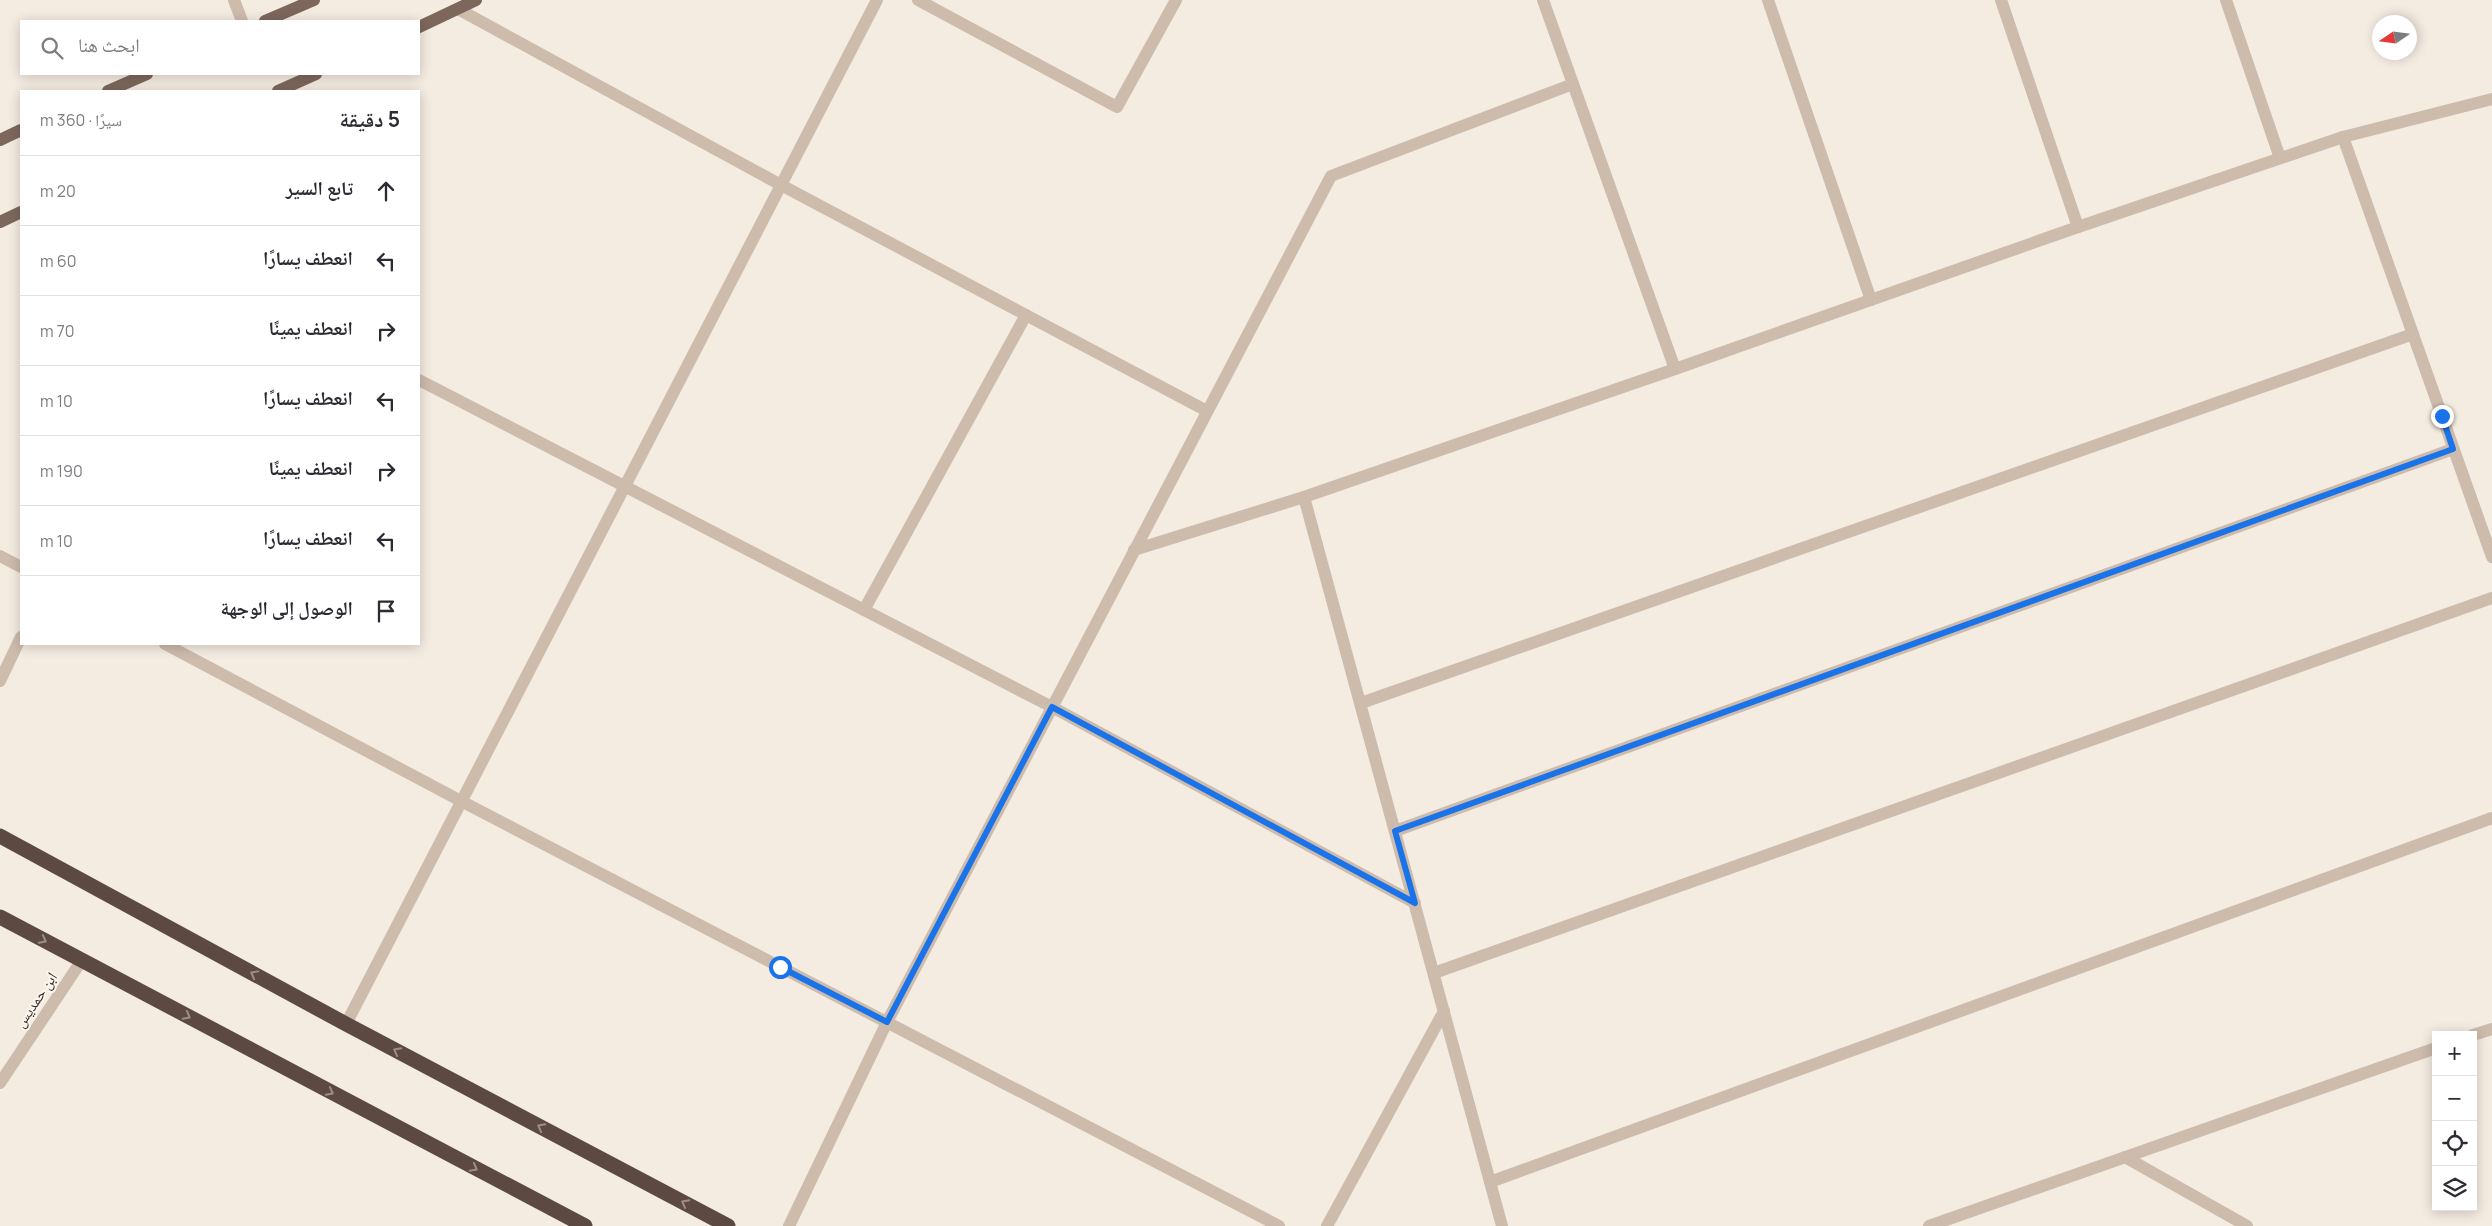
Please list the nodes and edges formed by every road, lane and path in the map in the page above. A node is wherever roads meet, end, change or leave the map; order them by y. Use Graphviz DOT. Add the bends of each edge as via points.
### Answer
graph roads {
  1 [pos="234,0"];
  2 [pos="314,0"];
  3 [pos="476,0"];
  4 [pos="877,0"];
  5 [pos="918,0"];
  6 [pos="1176,0"];
  7 [pos="1543,0"];
  8 [pos="1768,0"];
  9 [pos="2002,0"];
  10 [pos="2226,0"];
  11 [pos="458,9"];
  12 [pos="242,20"];
  13 [pos="267,20"];
  14 [pos="420,26"];
  15 [pos="145,75"];
  16 [pos="314,75"];
  17 [pos="1573,84"];
  18 [pos="110,90"];
  19 [pos="280,90"];
  20 [pos="2492,99"];
  21 [pos="20,130"];
  22 [pos="2343,137"];
  23 [pos="0,140"];
  24 [pos="2280,158"];
  25 [pos="781,185"];
  26 [pos="20,212"];
  27 [pos="0,222"];
  28 [pos="2078,226"];
  29 [pos="1871,300"];
  30 [pos="1026,315"];
  31 [pos="2413,334"];
  32 [pos="1675,369"];
  33 [pos="420,381"];
  34 [pos="1207,411"];
  35 [pos="2453,449"];
  36 [pos="625,487"];
  37 [pos="1304,496"];
  38 [pos="1134,550"];
  39 [pos="0,556"];
  40 [pos="2492,557"];
  41 [pos="20,566"];
  42 [pos="2492,598"];
  43 [pos="864,610"];
  44 [pos="20,639"];
  45 [pos="167,645"];
  46 [pos="0,680"];
  47 [pos="1361,703"];
  48 [pos="1052,707"];
  49 [pos="461,801"];
  50 [pos="2492,818"];
  51 [pos="1395,831"];
  52 [pos="0,836"];
  53 [pos="1415,903"];
  54 [pos="0,917"];
  55 [pos="82,960"];
  56 [pos="1434,973"];
  57 [pos="1444,1011"];
  58 [pos="887,1022"];
  59 [pos="346,1024"];
  60 [pos="2492,1029"];
  61 [pos="2477,1034"];
  62 [pos="2432,1049"];
  63 [pos="0,1083"];
  64 [pos="2125,1157"];
  65 [pos="1490,1182"];
  66 [pos="584,1226"];
  67 [pos="728,1226"];
  68 [pos="789,1226"];
  69 [pos="1279,1226"];
  70 [pos="1328,1226"];
  71 [pos="1502,1226"];
  72 [pos="1928,1226"];
  73 [pos="2247,1226"];
  1 -- 12 [label="street"];
  2 -- 13 [label="main road"];
  3 -- 11 [label="main road"];
  4 -- 25 [label="street"];
  5 -- 6 [label="street" via="1117,107"];
  7 -- 17 [label="street"];
  8 -- 29 [label="street"];
  9 -- 28 [label="street"];
  10 -- 24 [label="street"];
  11 -- 14 [label="main road"];
  11 -- 25 [label="street"];
  15 -- 18 [label="main road"];
  16 -- 19 [label="main road"];
  17 -- 32 [label="street"];
  17 -- 34 [label="street" via="1331,176"];
  20 -- 22 [label="street"];
  21 -- 23 [label="main road"];
  22 -- 24 [label="street"];
  22 -- 31 [label="street"];
  24 -- 28 [label="street"];
  25 -- 30 [label="street"];
  25 -- 36 [label="street"];
  26 -- 27 [label="main road"];
  28 -- 29 [label="street"];
  29 -- 32 [label="street"];
  30 -- 34 [label="street"];
  30 -- 43 [label="street"];
  31 -- 35 [label="street"];
  31 -- 47 [label="street"];
  32 -- 37 [label="street"];
  33 -- 36 [label="street"];
  34 -- 38 [label="street"];
  35 -- 40 [label="street"];
  35 -- 51 [label="street"];
  36 -- 43 [label="street"];
  36 -- 49 [label="street"];
  37 -- 38 [label="street"];
  37 -- 47 [label="street"];
  38 -- 48 [label="street"];
  39 -- 41 [label="street"];
  42 -- 56 [label="street"];
  43 -- 48 [label="street"];
  44 -- 46 [label="street"];
  45 -- 49 [label="street"];
  47 -- 51 [label="street"];
  48 -- 53 [label="street"];
  48 -- 58 [label="street"];
  49 -- 58 [label="street"];
  49 -- 59 [label="street"];
  50 -- 65 [label="street"];
  51 -- 53 [label="street"];
  59 -- 52 [label="highway, one-way"];
  53 -- 56 [label="street"];
  54 -- 55 [label="highway, one-way"];
  55 -- 63 [label="street, ابن حمديس"];
  55 -- 66 [label="highway, one-way"];
  56 -- 57 [label="street"];
  57 -- 65 [label="street"];
  57 -- 70 [label="street"];
  58 -- 68 [label="street"];
  58 -- 69 [label="street"];
  67 -- 59 [label="highway, one-way"];
  60 -- 61 [label="street"];
  62 -- 64 [label="street"];
  64 -- 72 [label="street"];
  64 -- 73 [label="street"];
  65 -- 71 [label="street"];
}
